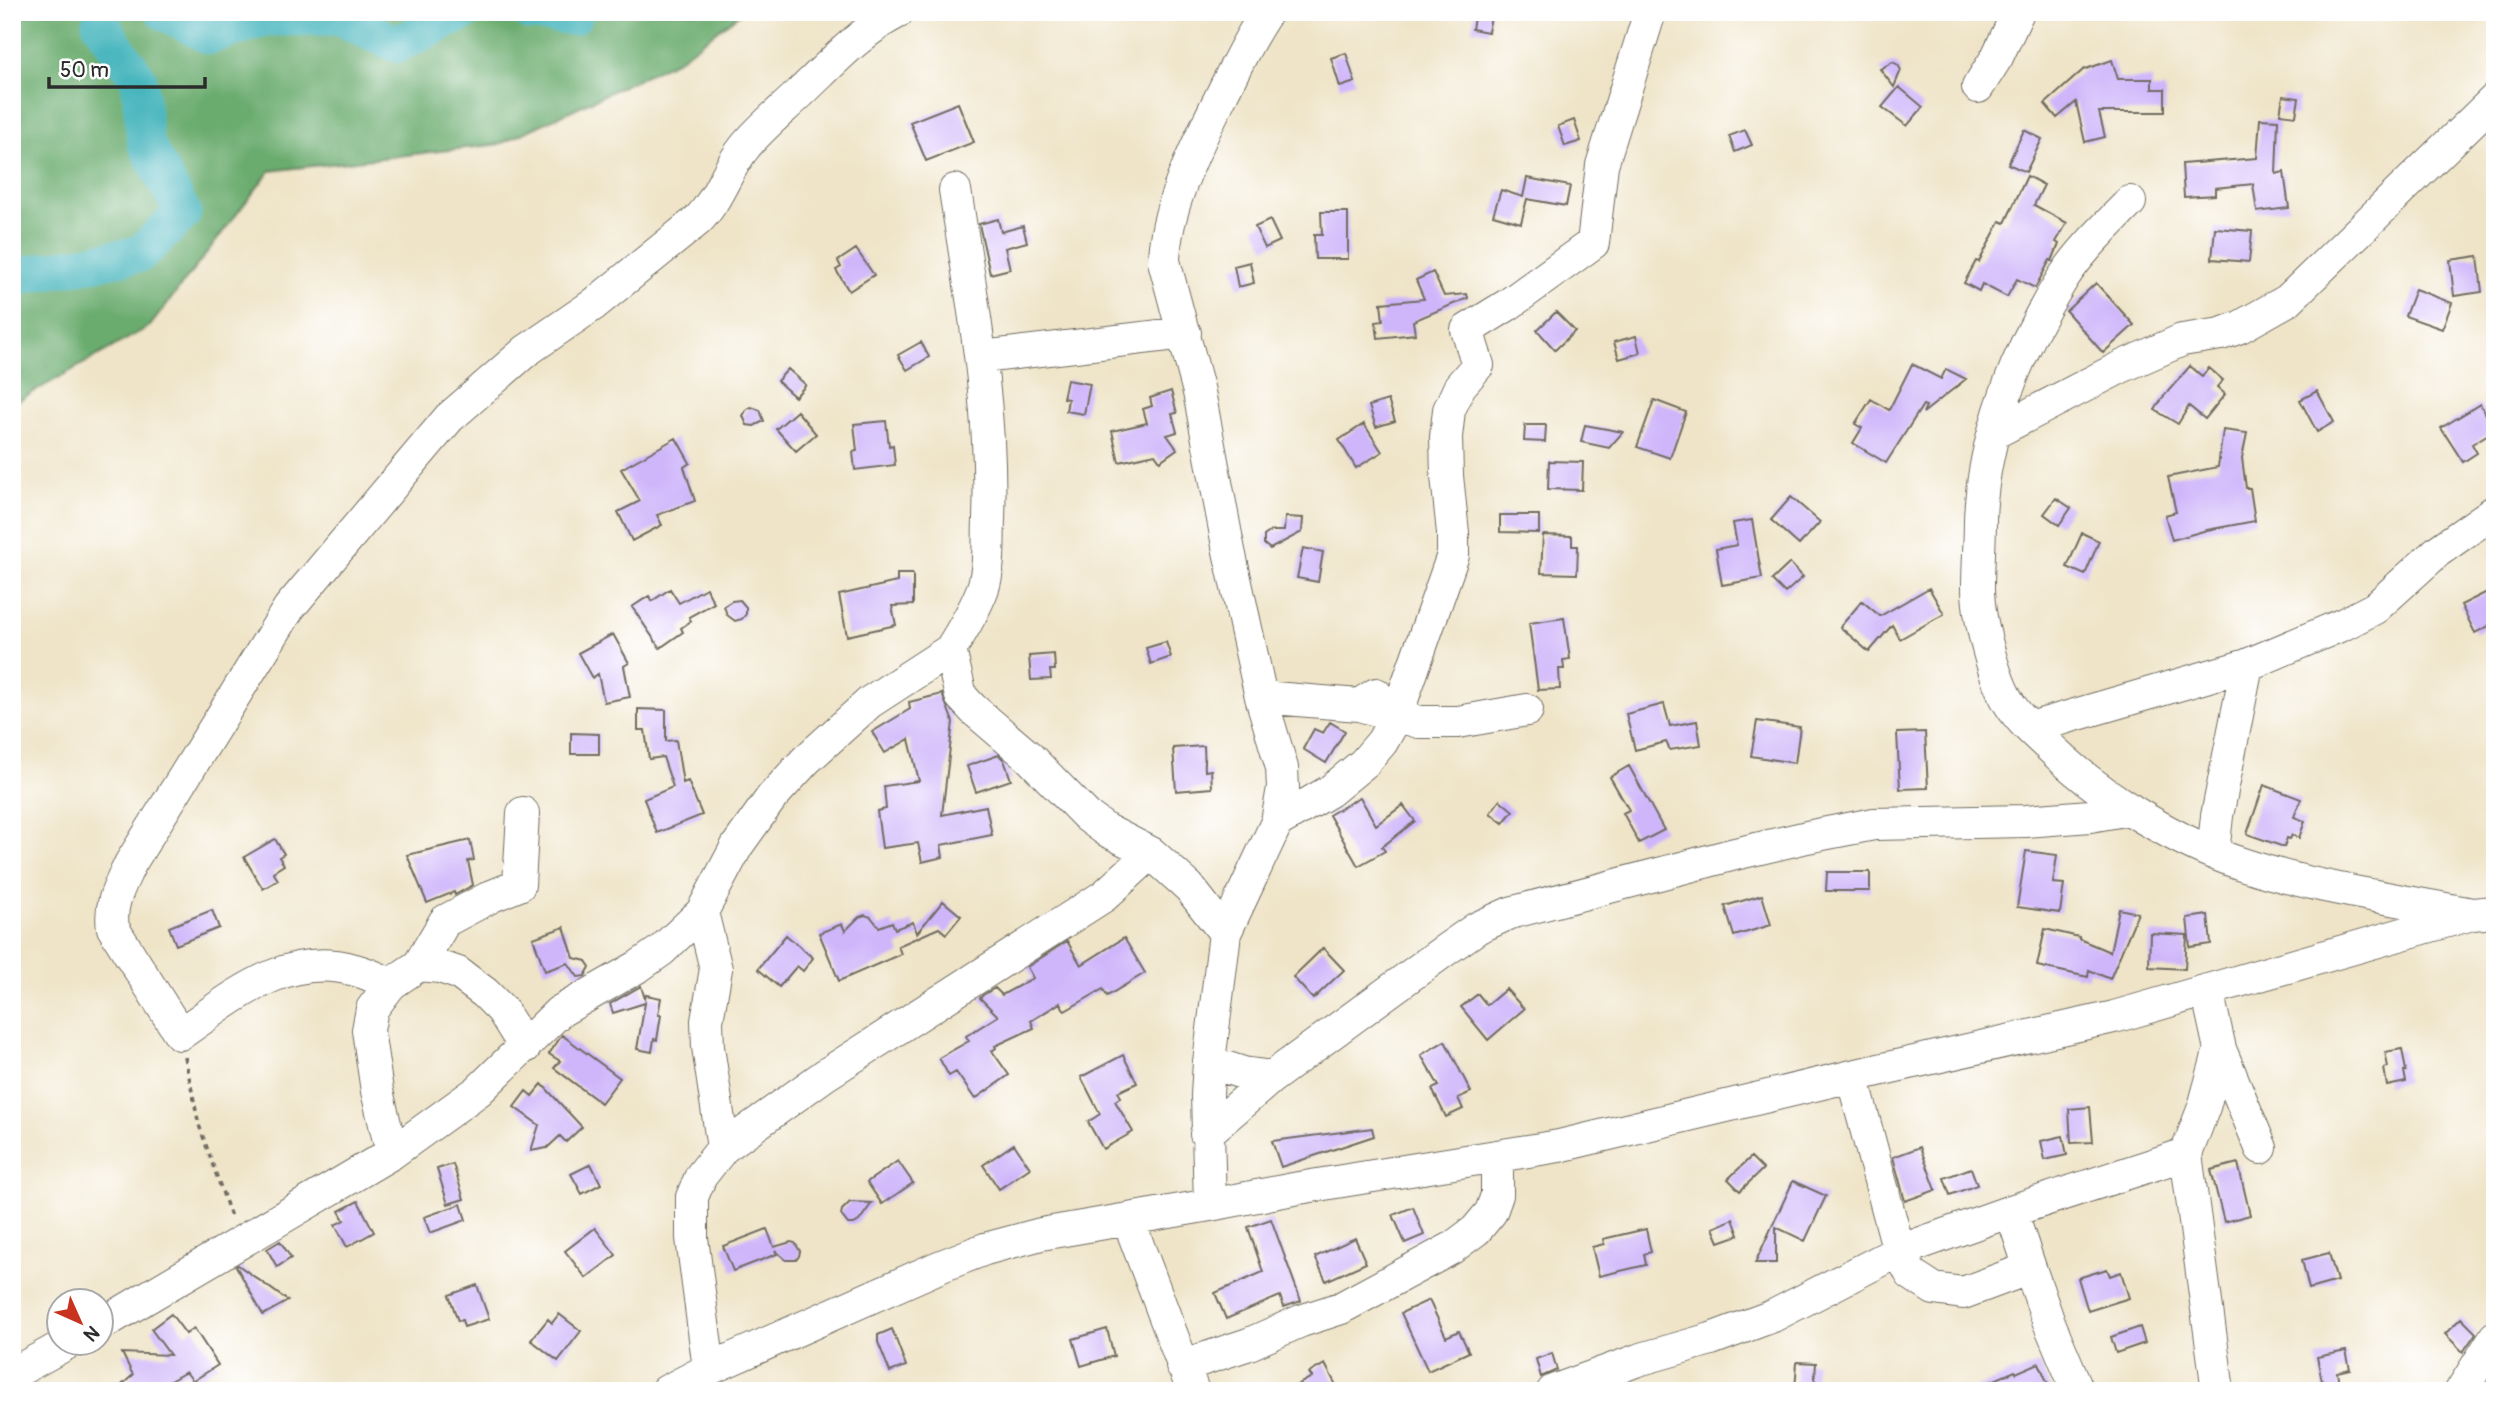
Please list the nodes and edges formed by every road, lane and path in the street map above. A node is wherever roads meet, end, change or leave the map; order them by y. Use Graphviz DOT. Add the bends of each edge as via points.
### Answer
graph roads {
  1 [pos="898,12"];
  2 [pos="1268,12"];
  3 [pos="1650,12"];
  4 [pos="2018,12"];
  5 [pos="1978,87"];
  6 [pos="2495,99"];
  7 [pos="955,190"];
  8 [pos="2130,202"];
  9 [pos="1185,333"];
  10 [pos="982,357"];
  11 [pos="1994,433"];
  12 [pos="2495,510"];
  13 [pos="950,650"];
  14 [pos="2248,664"];
  15 [pos="1410,675"];
  16 [pos="1261,696"];
  17 [pos="1359,705"];
  18 [pos="1527,710"];
  19 [pos="1396,717"];
  20 [pos="2030,728"];
  21 [pos="2130,809"];
  22 [pos="523,813"];
  23 [pos="1277,822"];
  24 [pos="1151,853"];
  25 [pos="2213,853"];
  26 [pos="702,912"];
  27 [pos="2483,913"];
  28 [pos="1225,933"];
  29 [pos="419,965"];
  30 [pos="391,984"];
  31 [pos="2207,990"];
  32 [pos="180,1034"];
  33 [pos="525,1047"];
  34 [pos="2220,1049"];
  35 [pos="1209,1062"];
  36 [pos="1852,1076"];
  37 [pos="1272,1077"];
  38 [pos="1206,1134"];
  39 [pos="723,1148"];
  40 [pos="2262,1148"];
  41 [pos="392,1153"];
  42 [pos="2186,1154"];
  43 [pos="1497,1156"];
  44 [pos="1210,1205"];
  45 [pos="2011,1211"];
  46 [pos="1128,1219"];
  47 [pos="240,1242"];
  48 [pos="1899,1251"];
  49 [pos="2030,1268"];
  50 [pos="116,1316"];
  51 [pos="2495,1337"];
  52 [pos="46,1354"];
  53 [pos="709,1369"];
  54 [pos="12,1374"];
  55 [pos="1187,1378"];
  56 [pos="667,1391"];
  57 [pos="1553,1391"];
  58 [pos="2078,1391"];
  59 [pos="2218,1391"];
  60 [pos="2461,1391"];
  1 -- 32 [label="street" via="850,46 751,140 710,209 698,220 593,305 526,351 449,418 289,608 115,895 113,928"];
  2 -- 9 [label="street" via="1247,43 1203,132 1170,215 1164,261"];
  3 -- 15 [label="street" via="1602,165 1593,243 1467,330 1478,365 1449,410 1446,437 1453,555"];
  4 -- 5 [label="street"];
  6 -- 11 [label="street" via="2288,300 2240,327 2182,340 2121,367"];
  7 -- 10 [label="street"];
  8 -- 11 [label="street" via="2063,278 2014,374"];
  9 -- 10 [label="street"];
  9 -- 16 [label="street"];
  10 -- 13 [label="street" via="990,486 987,571 983,588"];
  11 -- 20 [label="street" via="1981,492 1978,591 2000,684 2010,706"];
  12 -- 14 [label="street" via="2438,551 2375,608"];
  13 -- 24 [label="street" via="961,696 973,709 1087,816"];
  13 -- 26 [label="street" via="870,702 806,760 737,846"];
  14 -- 20 [label="street"];
  14 -- 25 [label="street"];
  15 -- 17 [label="street"];
  15 -- 19 [label="street"];
  16 -- 17 [label="street"];
  16 -- 23 [label="street" via="1282,768"];
  17 -- 19 [label="street"];
  18 -- 19 [label="street" via="1458,722"];
  19 -- 23 [label="street" via="1364,763 1330,791"];
  20 -- 21 [label="street" via="2079,774"];
  21 -- 25 [label="street"];
  21 -- 37 [label="street" via="2026,821 1874,824 1747,851 1510,912 1477,928"];
  22 -- 29 [label="street" via="519,885 445,921"];
  23 -- 28 [label="street"];
  24 -- 28 [label="street" via="1189,887"];
  24 -- 39 [label="street" via="1104,896 825,1075"];
  25 -- 27 [label="street" via="2291,878"];
  26 -- 33 [label="street" via="647,961 559,1012"];
  26 -- 39 [label="street" via="716,969 707,1021"];
  27 -- 31 [label="street"];
  28 -- 35 [label="street"];
  29 -- 30 [label="street"];
  29 -- 33 [label="street" via="458,974 485,993 502,1010"];
  30 -- 32 [label="street" via="334,966 290,968 257,981"];
  30 -- 41 [label="street" via="372,1009 368,1030"];
  31 -- 34 [label="street"];
  31 -- 36 [label="street" via="2114,1017"];
  32 -- 47 [label="path" via="199,1125"];
  33 -- 41 [label="street" via="478,1091"];
  34 -- 40 [label="street"];
  34 -- 42 [label="street"];
  35 -- 37 [label="street"];
  35 -- 38 [label="street"];
  36 -- 43 [label="street" via="1559,1146"];
  36 -- 48 [label="street"];
  37 -- 38 [label="street"];
  38 -- 44 [label="street"];
  39 -- 53 [label="street" via="701,1176 692,1197 692,1238"];
  41 -- 47 [label="street"];
  42 -- 45 [label="street"];
  42 -- 59 [label="street"];
  43 -- 44 [label="street"];
  43 -- 55 [label="street" via="1497,1195 1491,1212 1452,1248 1341,1308 1249,1344"];
  44 -- 46 [label="street"];
  45 -- 48 [label="street"];
  45 -- 49 [label="street"];
  46 -- 53 [label="street" via="985,1249"];
  46 -- 55 [label="street"];
  47 -- 50 [label="street"];
  48 -- 49 [label="street" via="1911,1274 1934,1289 1963,1293"];
  48 -- 57 [label="street" via="1773,1316"];
  49 -- 58 [label="street"];
  51 -- 60 [label="street"];
  52 -- 54 [label="street"];
  53 -- 56 [label="street"];
}
